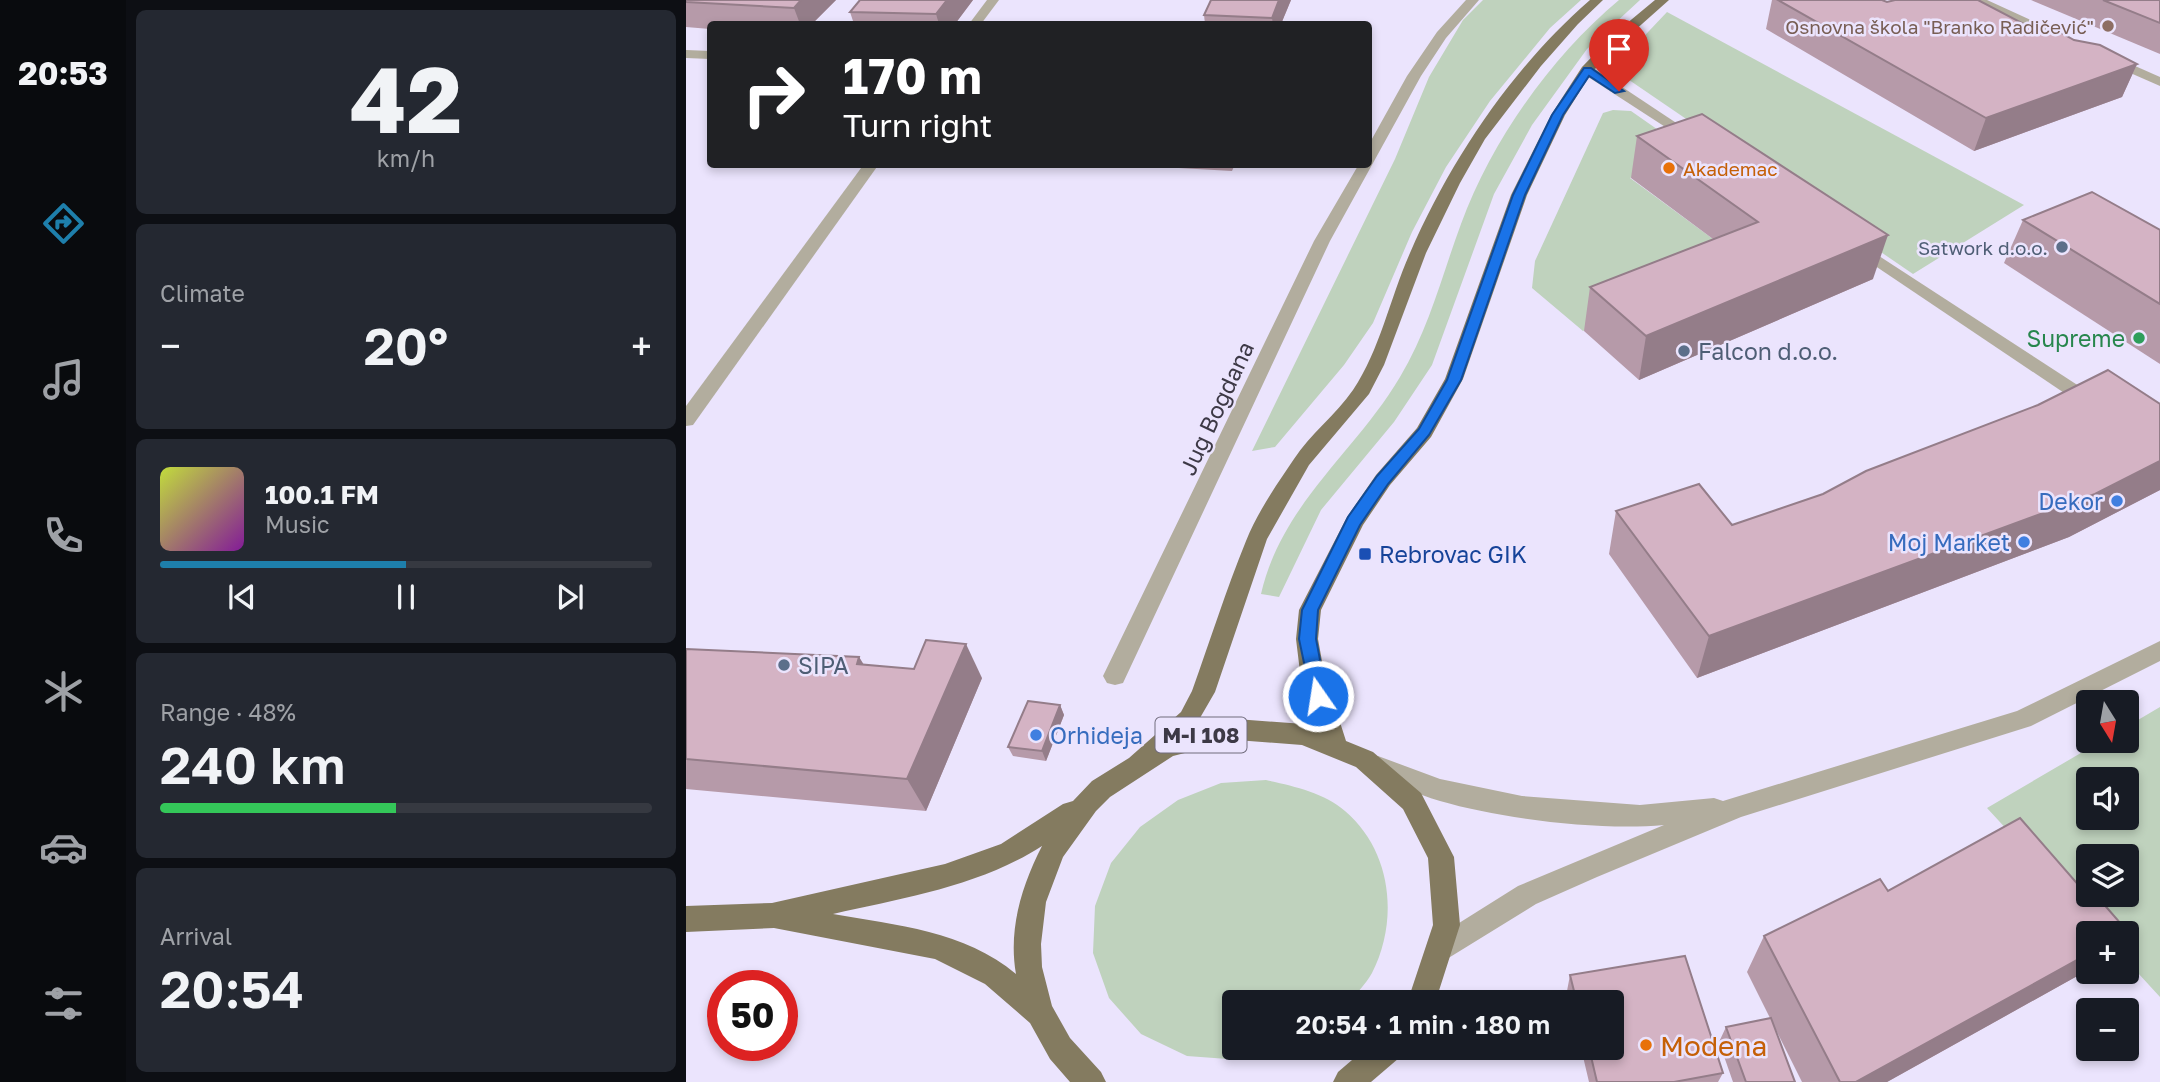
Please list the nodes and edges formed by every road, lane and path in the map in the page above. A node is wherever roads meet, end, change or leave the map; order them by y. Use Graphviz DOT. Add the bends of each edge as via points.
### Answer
graph roads {
  1 [pos="993,0"];
  2 [pos="1473,0"];
  3 [pos="1597,0"];
  4 [pos="1663,0"];
  5 [pos="1977,0"];
  6 [pos="977,21"];
  7 [pos="686,54"];
  8 [pos="707,55"];
  9 [pos="1587,70"];
  10 [pos="2160,82"];
  11 [pos="1712,152"];
  12 [pos="1372,155"];
  13 [pos="869,168"];
  14 [pos="1365,168"];
  15 [pos="1839,235"];
  16 [pos="686,419"];
  17 [pos="2115,419"];
  18 [pos="2160,650"];
  19 [pos="1115,676"];
  20 [pos="1334,742"];
  21 [pos="1140,761"];
  22 [pos="1378,767"];
  23 [pos="1088,801"];
  24 [pos="1737,807"];
  25 [pos="772,916"];
  26 [pos="686,919"];
  27 [pos="1442,949"];
  28 [pos="1426,990"];
  29 [pos="1039,1012"];
  30 [pos="1375,1060"];
  31 [pos="1091,1082"];
  32 [pos="1348,1082"];
  1 -- 6 [label="street"];
  2 -- 12 [label="street, Jug Bogdana" via="1433,44"];
  3 -- 21 [label="main road" via="1536,62 1478,138 1418,253 1360,394 1302,461 1262,530 1194,710"];
  4 -- 9 [label="main road"];
  5 -- 10 [label="street"];
  7 -- 8 [label="street"];
  9 -- 11 [label="street"];
  9 -- 20 [label="main road" via="1558,115 1519,195 1454,380 1424,432 1354,522 1310,610 1307,639 1312,672"];
  13 -- 16 [label="street"];
  14 -- 19 [label="street, Jug Bogdana" via="1322,241"];
  15 -- 17 [label="street"];
  18 -- 24 [label="street" via="2023,719"];
  20 -- 21 [label="main road, M-I 108" via="1270,728 1237,729 1193,738"];
  20 -- 22 [label="main road, M-I 108"];
  21 -- 23 [label="main road, M-I 108"];
  22 -- 24 [label="street" via="1440,790 1522,807 1640,817"];
  22 -- 27 [label="main road, M-I 108" via="1416,806 1437,845 1447,914"];
  23 -- 25 [label="main road, M-I 108" via="1009,853 945,876"];
  23 -- 29 [label="main road, M-I 108" via="1064,830 1032,900 1027,950"];
  24 -- 27 [label="street" via="1527,895"];
  25 -- 26 [label="main road, M-I 108"];
  25 -- 29 [label="main road, M-I 108" via="938,946 995,974"];
  27 -- 28 [label="main road, M-I 108"];
  29 -- 31 [label="main road, M-I 108" via="1055,1043"];
  30 -- 32 [label="main road"];
}
